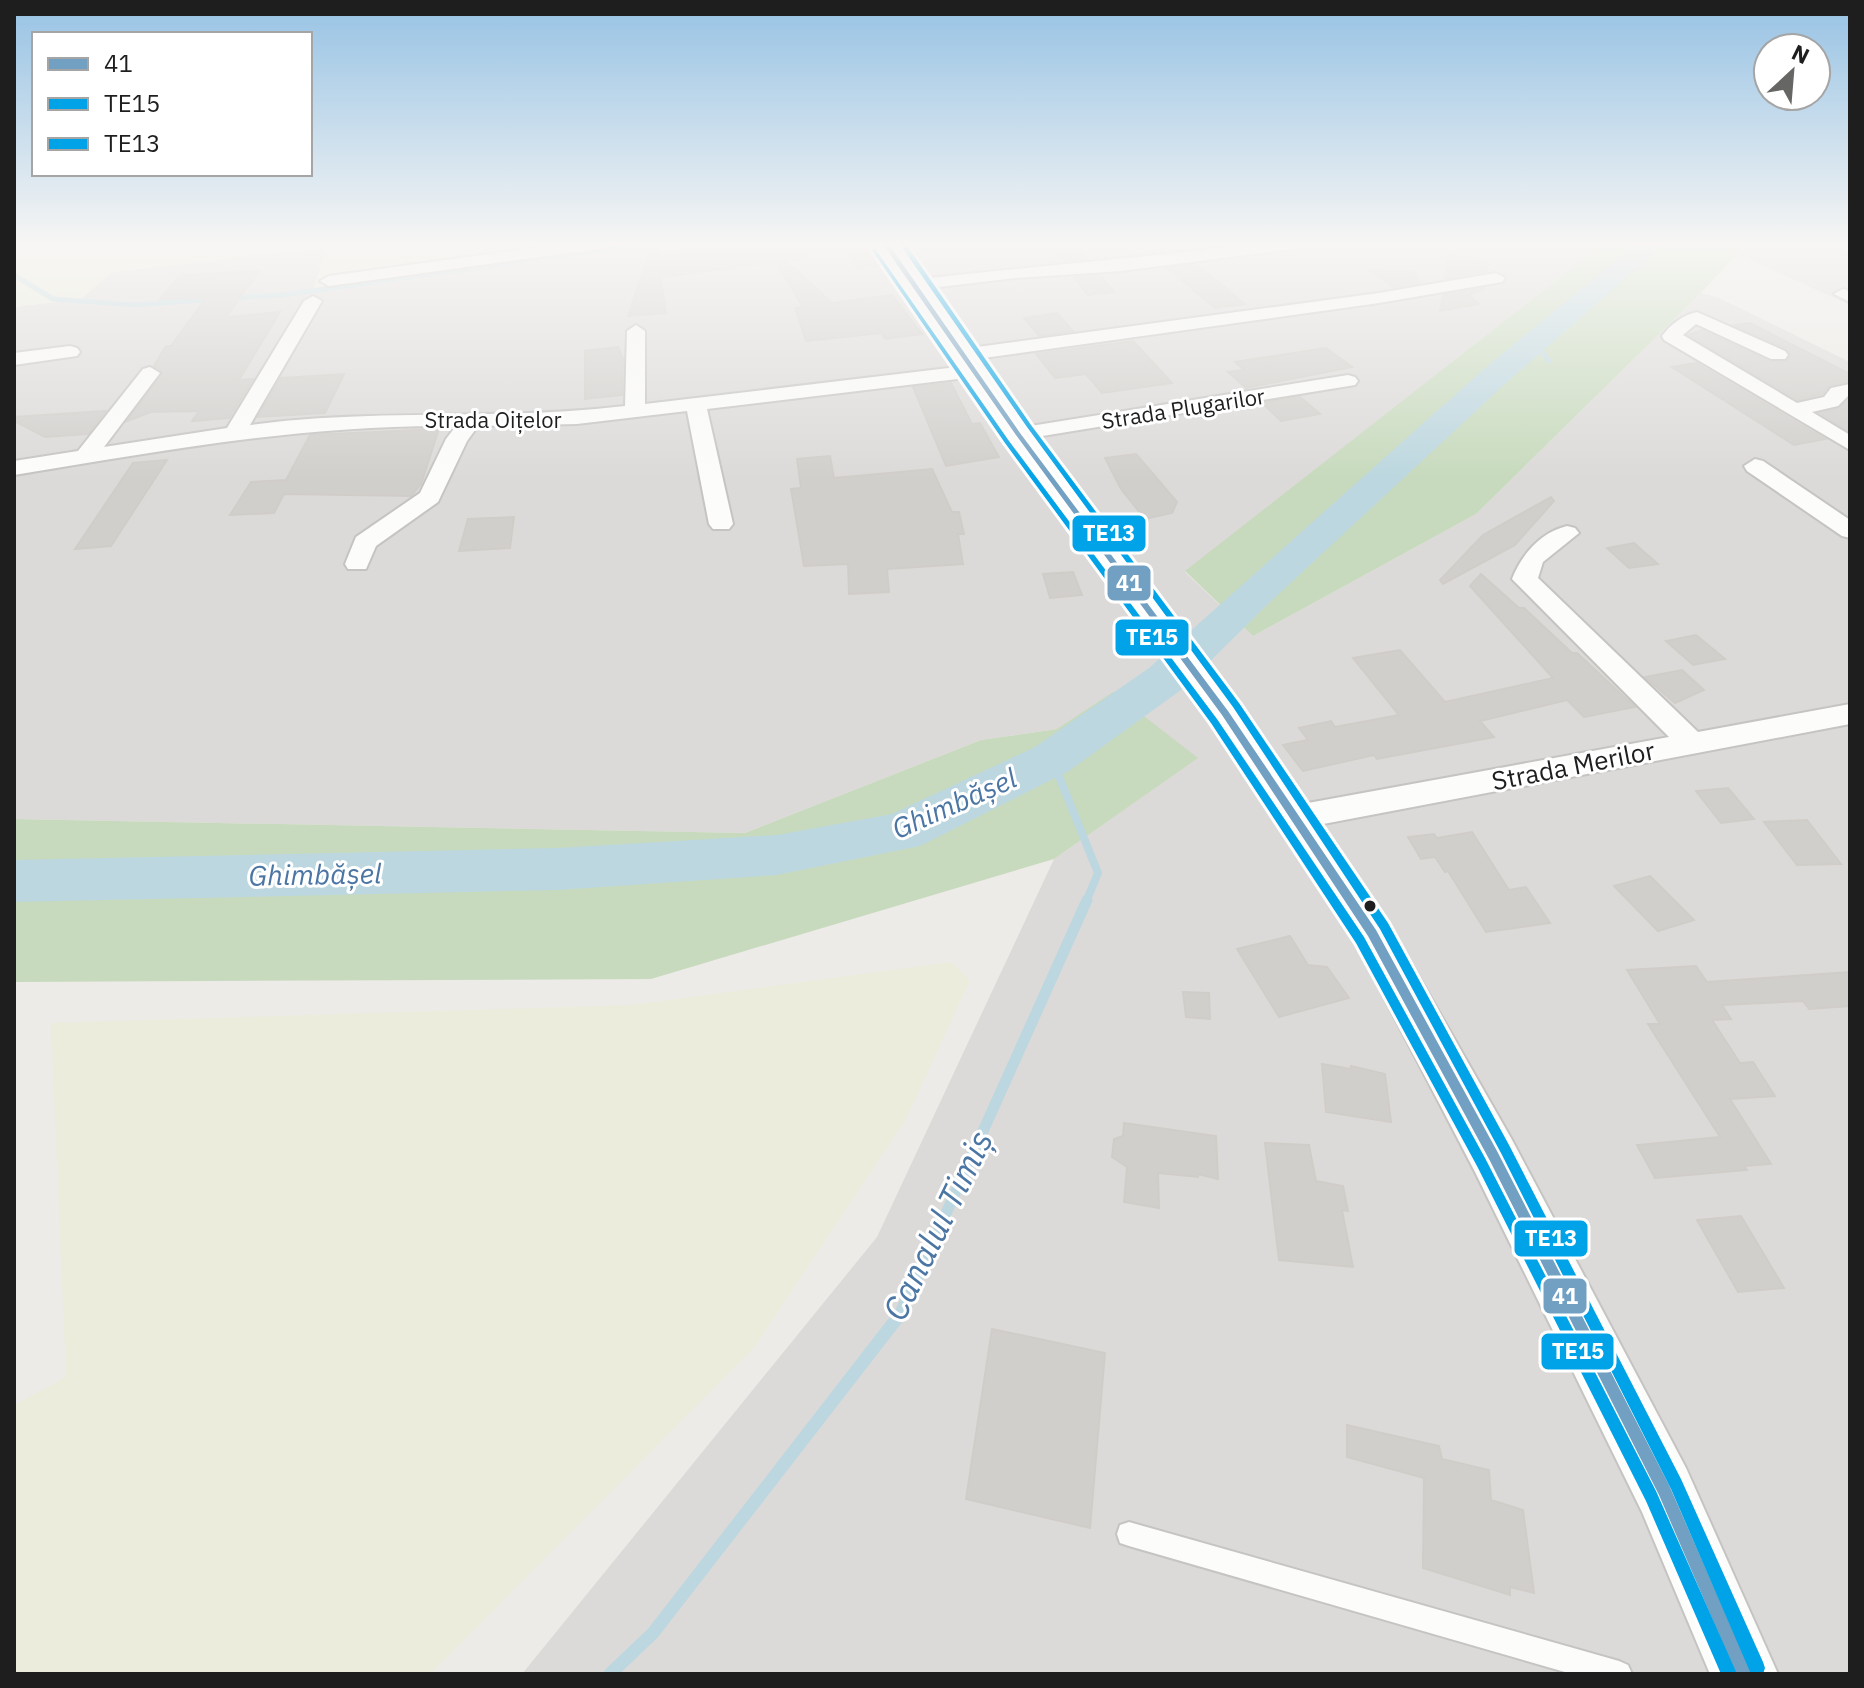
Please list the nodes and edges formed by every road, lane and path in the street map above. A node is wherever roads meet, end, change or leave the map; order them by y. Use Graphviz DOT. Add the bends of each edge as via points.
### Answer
graph roads {
  1 [pos="301,322"];
  2 [pos="939,322"];
  3 [pos="1229,322"];
  4 [pos="1688,322"];
  5 [pos="1707,322"];
  6 [pos="636,331"];
  7 [pos="70,352"];
  8 [pos="1778,355"];
  9 [pos="14,359"];
  10 [pos="968,363"];
  11 [pos="150,373"];
  12 [pos="1348,381"];
  13 [pos="1846,389"];
  14 [pos="696,404"];
  15 [pos="635,410"];
  16 [pos="1795,410"];
  17 [pos="471,422"];
  18 [pos="234,434"];
  19 [pos="1018,434"];
  20 [pos="1850,444"];
  21 [pos="85,457"];
  22 [pos="1755,466"];
  23 [pos="14,468"];
  24 [pos="721,524"];
  25 [pos="1850,531"];
  26 [pos="1567,533"];
  27 [pos="357,564"];
  28 [pos="1850,714"];
  29 [pos="1691,742"];
  30 [pos="1297,817"];
  31 [pos="1129,1534"];
  32 [pos="1619,1674"];
  33 [pos="1744,1674"];
  1 -- 18 [label="street"];
  2 -- 10 [label="street"];
  3 -- 10 [label="street"];
  4 -- 16 [label="street" via="1666,340"];
  5 -- 8 [label="street"];
  6 -- 15 [label="street"];
  7 -- 9 [label="street"];
  10 -- 14 [label="street, Strada Oițelor"];
  10 -- 19 [label="street"];
  11 -- 21 [label="street"];
  12 -- 19 [label="street, Strada Plugarilor"];
  13 -- 16 [label="street" via="1831,402"];
  14 -- 15 [label="street, Strada Oițelor"];
  14 -- 24 [label="street"];
  15 -- 17 [label="street, Strada Oițelor"];
  16 -- 20 [label="street"];
  17 -- 18 [label="street, Strada Oițelor" via="346,421"];
  17 -- 27 [label="street" via="457,439 430,497 365,542"];
  18 -- 21 [label="street, Strada Oițelor"];
  19 -- 30 [label="street"];
  21 -- 23 [label="street, Strada Oițelor"];
  22 -- 25 [label="street"];
  26 -- 29 [label="street" via="1532,559 1525,579"];
  28 -- 29 [label="street, Strada Merilor"];
  29 -- 30 [label="street, Strada Merilor"];
  30 -- 33 [label="street" via="1372,933 1493,1155 1664,1490"];
  31 -- 32 [label="lane"];
}
